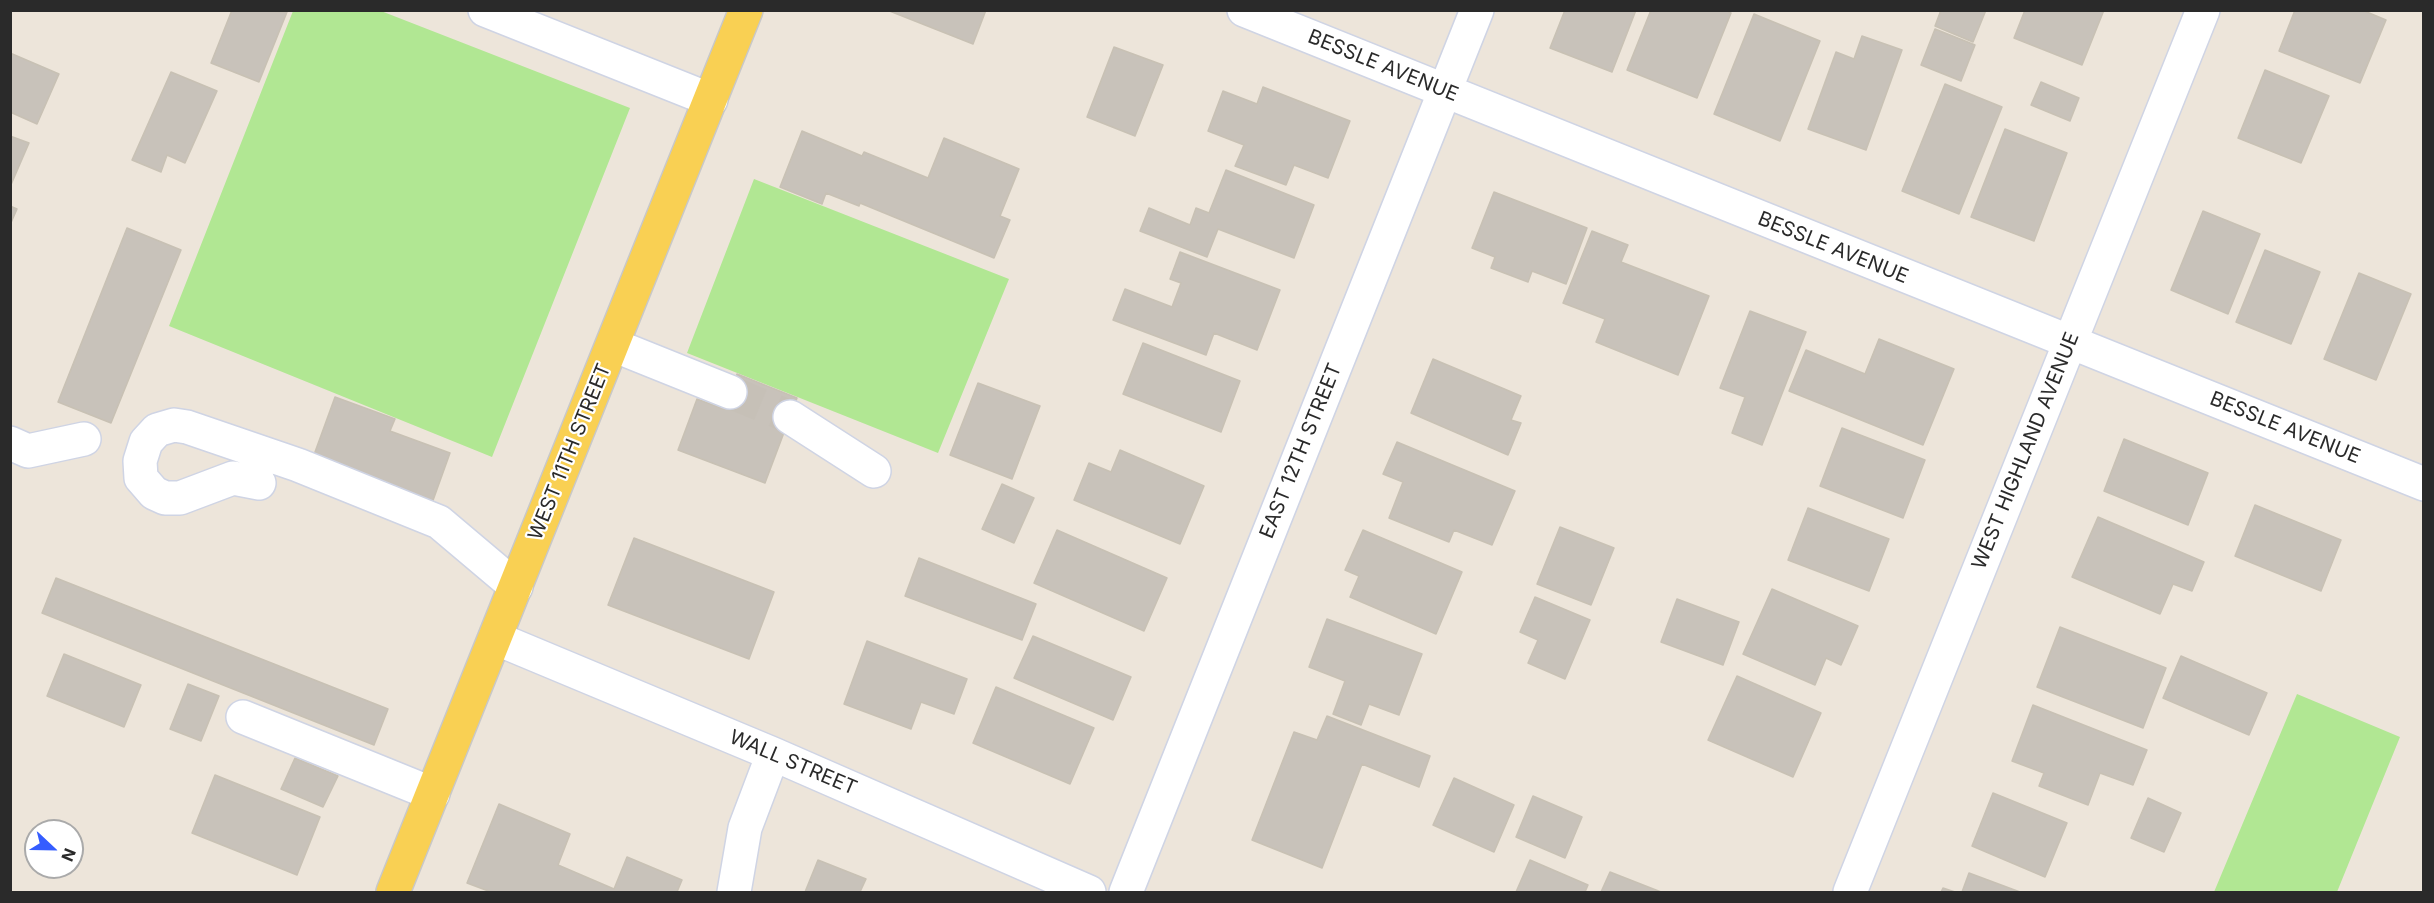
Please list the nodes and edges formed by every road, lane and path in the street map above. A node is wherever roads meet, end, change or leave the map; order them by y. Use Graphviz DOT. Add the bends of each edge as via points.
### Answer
graph roads {
  1 [pos="485,10"];
  2 [pos="746,10"];
  3 [pos="1244,10"];
  4 [pos="1477,10"];
  5 [pos="2203,10"];
  6 [pos="1444,91"];
  7 [pos="711,100"];
  8 [pos="2069,342"];
  9 [pos="613,345"];
  10 [pos="730,392"];
  11 [pos="790,417"];
  12 [pos="84,439"];
  13 [pos="10,443"];
  14 [pos="874,471"];
  15 [pos="259,483"];
  16 [pos="2424,484"];
  17 [pos="516,587"];
  18 [pos="495,638"];
  19 [pos="243,717"];
  20 [pos="773,754"];
  21 [pos="433,794"];
  22 [pos="393,892"];
  23 [pos="734,892"];
  24 [pos="1089,892"];
  25 [pos="1126,892"];
  26 [pos="1850,892"];
  1 -- 7 [label="street"];
  2 -- 7 [label="main road, WEST 11TH STREET"];
  3 -- 6 [label="street, BESSLE AVENUE"];
  4 -- 6 [label="street, EAST 12TH STREET"];
  5 -- 8 [label="street, WEST HIGHLAND AVENUE"];
  6 -- 8 [label="street, BESSLE AVENUE"];
  6 -- 25 [label="street, EAST 12TH STREET"];
  7 -- 9 [label="main road, WEST 11TH STREET"];
  8 -- 16 [label="street, BESSLE AVENUE"];
  8 -- 26 [label="street, WEST HIGHLAND AVENUE"];
  9 -- 10 [label="street"];
  9 -- 17 [label="main road, WEST 11TH STREET"];
  11 -- 14 [label="street"];
  12 -- 13 [label="street" via="28,450"];
  15 -- 17 [label="street" via="233,478 180,498 165,498 154,493 141,478 140,460 146,442 157,430 174,425 187,427 298,465 439,522"];
  17 -- 18 [label="main road, WEST 11TH STREET"];
  18 -- 20 [label="street, WALL STREET"];
  18 -- 21 [label="main road, WEST 11TH STREET"];
  19 -- 21 [label="street"];
  20 -- 23 [label="street" via="745,828"];
  20 -- 24 [label="street, WALL STREET"];
  21 -- 22 [label="main road, WEST 11TH STREET"];
}
